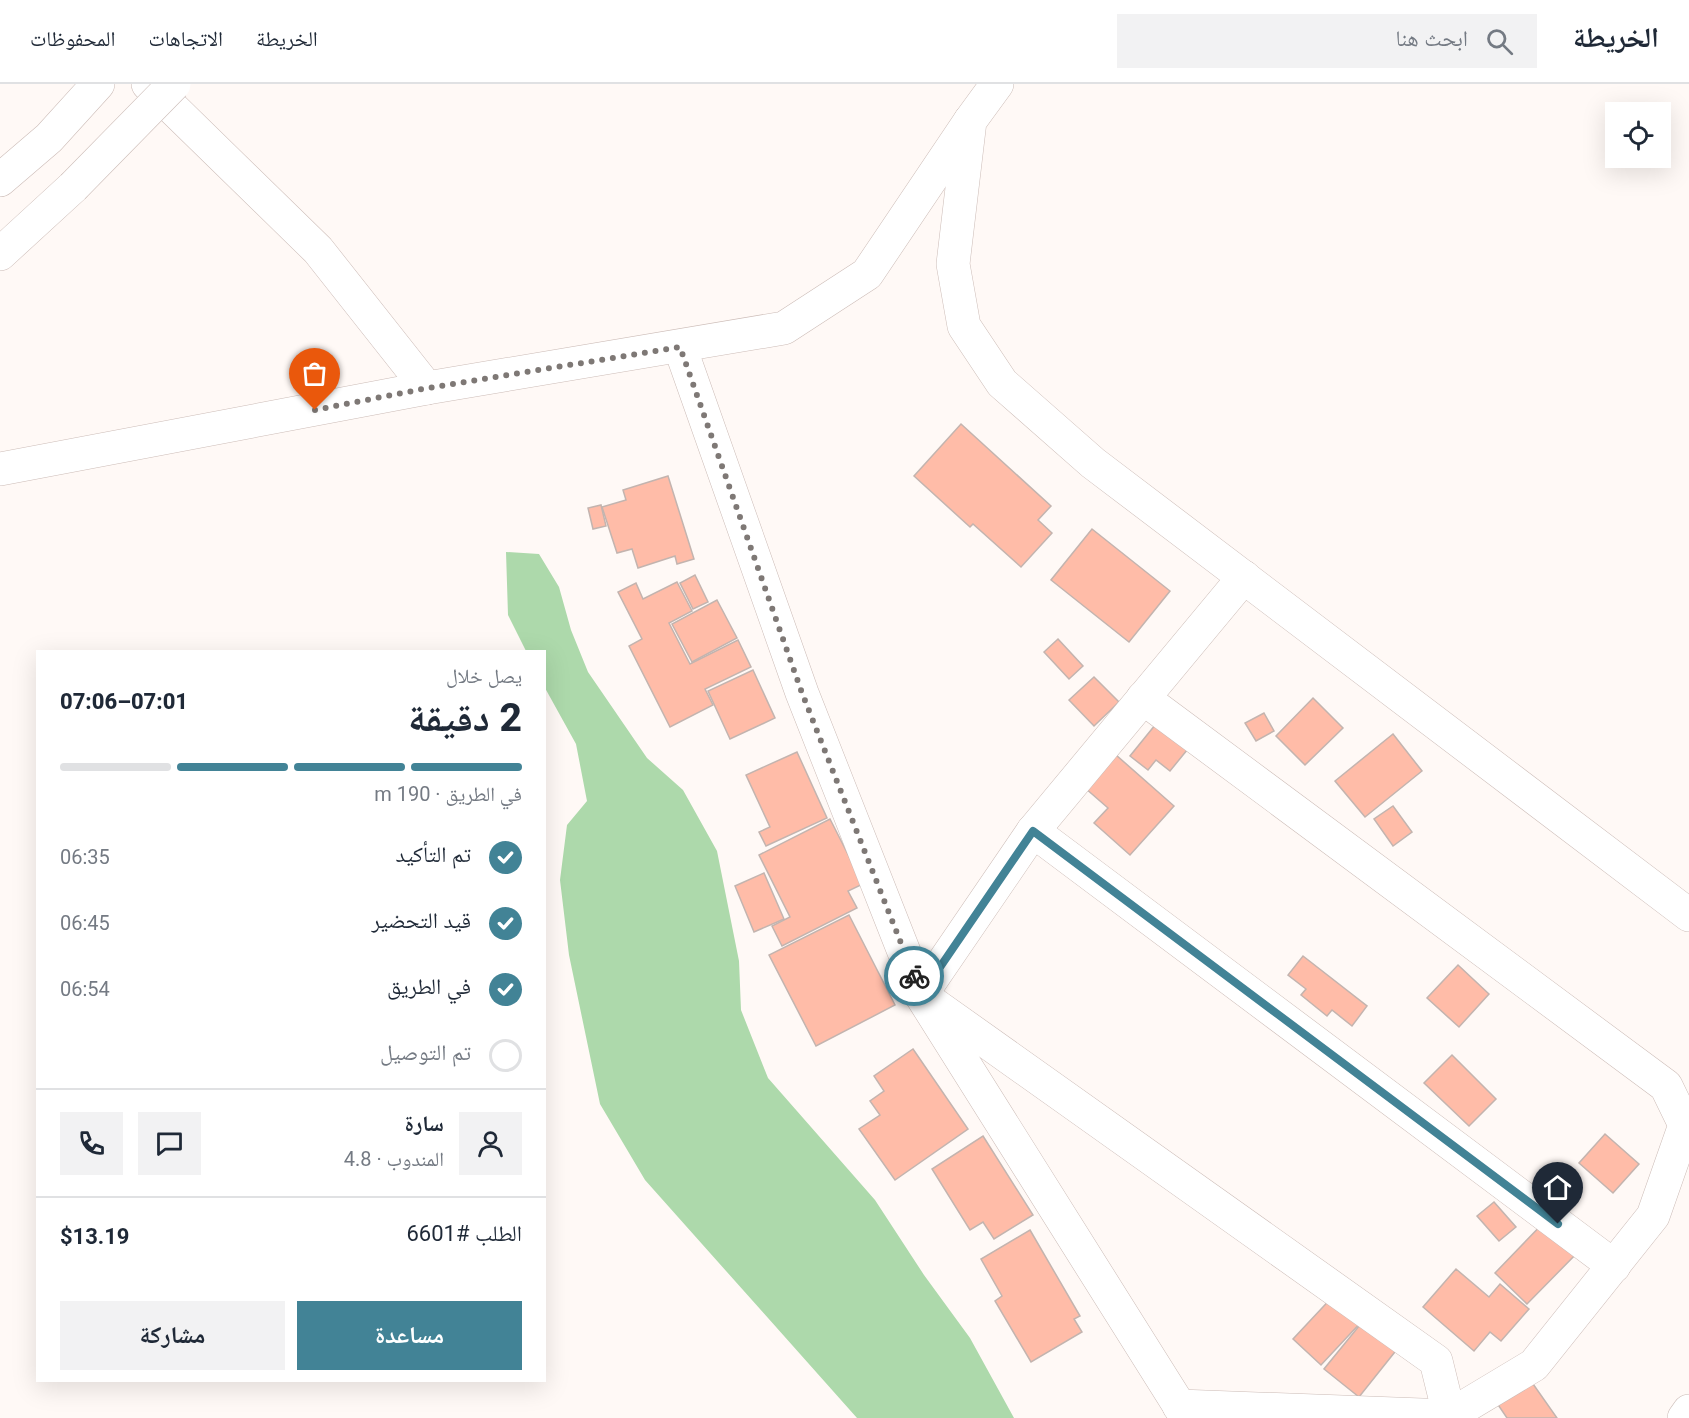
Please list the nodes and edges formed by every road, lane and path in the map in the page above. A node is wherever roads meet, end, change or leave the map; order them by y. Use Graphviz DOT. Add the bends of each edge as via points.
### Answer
graph roads {
  1 [pos="98,84"];
  2 [pos="148,84"];
  3 [pos="174,84"];
  4 [pos="997,84"];
  5 [pos="970,121"];
  6 [pos="0,180"];
  7 [pos="0,254"];
  8 [pos="680,347"];
  9 [pos="428,388"];
  10 [pos="0,469"];
  11 [pos="1244,577"];
  12 [pos="1143,698"];
  13 [pos="1033,831"];
  14 [pos="1689,915"];
  15 [pos="921,995"];
  16 [pos="1614,1266"];
  17 [pos="1689,1411"];
  18 [pos="1183,1412"];
  19 [pos="1449,1417"];
  20 [pos="1684,1418"];
  1 -- 6 [label="main road" via="50,138"];
  2 -- 9 [label="main road" via="318,250"];
  3 -- 7 [label="main road, bridge" via="73,187"];
  4 -- 5 [label="main road"];
  5 -- 8 [label="main road" via="867,273 784,328"];
  5 -- 11 [label="main road" via="953,264 964,326 1002,383 1094,463"];
  8 -- 9 [label="main road"];
  8 -- 15 [label="main road" via="802,693"];
  9 -- 10 [label="main road"];
  11 -- 12 [label="main road"];
  11 -- 14 [label="main road"];
  12 -- 13 [label="main road"];
  12 -- 16 [label="main road" via="1666,1086 1685,1125 1653,1216"];
  13 -- 15 [label="main road"];
  13 -- 16 [label="main road"];
  15 -- 18 [label="main road"];
  15 -- 19 [label="main road" via="1436,1361"];
  16 -- 19 [label="main road" via="1534,1365"];
  17 -- 20 [label="main road"];
  18 -- 19 [label="main road"];
}
